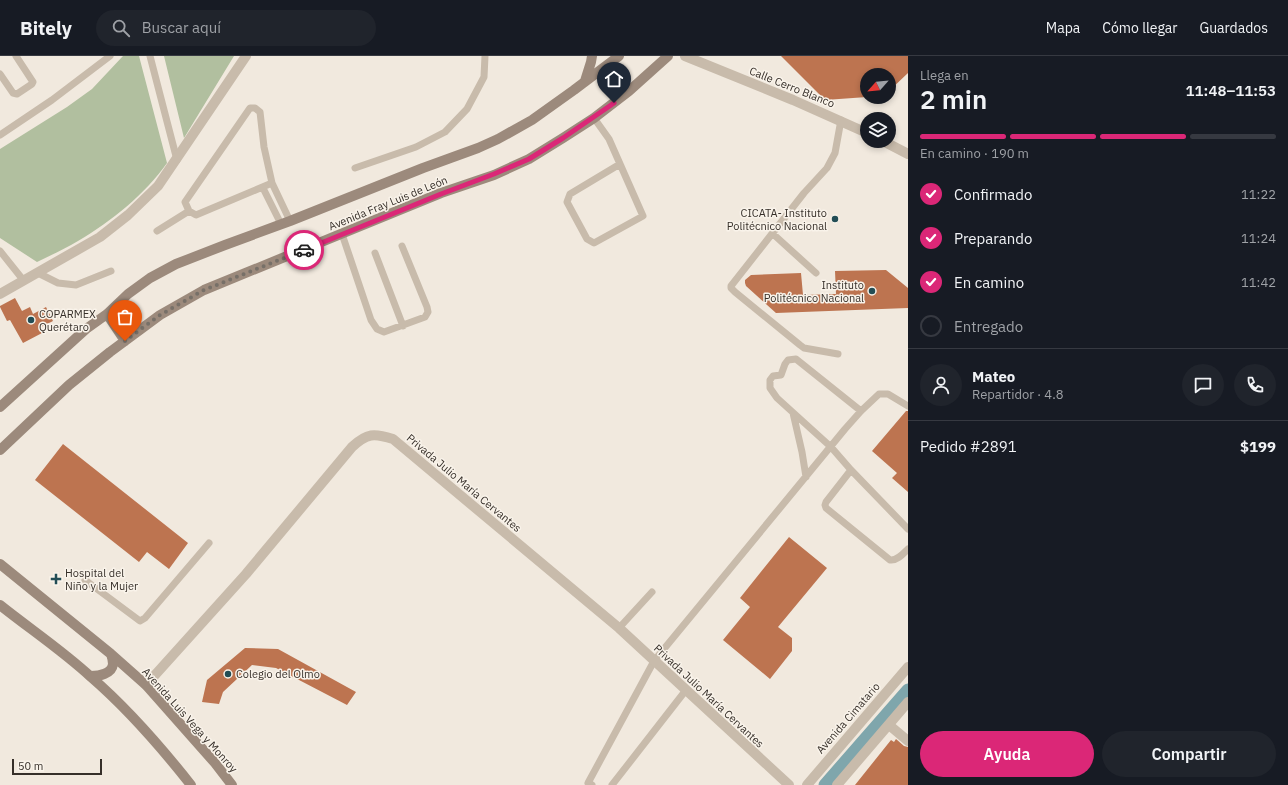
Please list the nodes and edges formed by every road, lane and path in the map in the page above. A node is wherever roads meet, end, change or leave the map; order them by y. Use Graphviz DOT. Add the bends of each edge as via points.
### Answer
graph roads {
  1 [pos="16,56"];
  2 [pos="110,56"];
  3 [pos="150,56"];
  4 [pos="246,56"];
  5 [pos="485,56"];
  6 [pos="592,56"];
  7 [pos="619,56"];
  8 [pos="668,56"];
  9 [pos="685,56"];
  10 [pos="0,74"];
  11 [pos="585,81"];
  12 [pos="594,118"];
  13 [pos="841,120"];
  14 [pos="860,130"];
  15 [pos="0,135"];
  16 [pos="896,148"];
  17 [pos="908,154"];
  18 [pos="177,160"];
  19 [pos="620,164"];
  20 [pos="355,168"];
  21 [pos="272,183"];
  22 [pos="263,188"];
  23 [pos="189,212"];
  24 [pos="285,222"];
  25 [pos="157,231"];
  26 [pos="772,233"];
  27 [pos="342,234"];
  28 [pos="402,246"];
  29 [pos="0,251"];
  30 [pos="375,253"];
  31 [pos="111,272"];
  32 [pos="38,273"];
  33 [pos="816,273"];
  34 [pos="24,281"];
  35 [pos="0,294"];
  36 [pos="107,314"];
  37 [pos="403,326"];
  38 [pos="125,341"];
  39 [pos="838,354"];
  40 [pos="908,406"];
  41 [pos="0,407"];
  42 [pos="861,411"];
  43 [pos="793,412"];
  44 [pos="831,447"];
  45 [pos="0,450"];
  46 [pos="851,470"];
  47 [pos="806,477"];
  48 [pos="908,529"];
  49 [pos="209,543"];
  50 [pos="908,549"];
  51 [pos="0,564"];
  52 [pos="85,580"];
  53 [pos="652,592"];
  54 [pos="0,604"];
  55 [pos="619,628"];
  56 [pos="111,654"];
  57 [pos="654,662"];
  58 [pos="908,667"];
  59 [pos="91,676"];
  60 [pos="146,685"];
  61 [pos="686,690"];
  62 [pos="908,702"];
  63 [pos="889,725"];
  64 [pos="908,741"];
  65 [pos="841,784"];
  66 [pos="191,785"];
  67 [pos="232,785"];
  68 [pos="592,785"];
  69 [pos="612,785"];
  70 [pos="789,785"];
  71 [pos="806,785"];
  1 -- 10 [label="lane" via="32,84 17,94 13,93"];
  2 -- 15 [label="lane"];
  3 -- 18 [label="lane"];
  4 -- 18 [label="street"];
  5 -- 20 [label="lane" via="484,77 471,103 446,132 416,147"];
  6 -- 11 [label="main road"];
  7 -- 11 [label="main road, Avenida Fray Luis de León"];
  8 -- 12 [label="main road, Avenida Fray Luis de León"];
  9 -- 13 [label="street, Calle Cerro Blanco"];
  11 -- 24 [label="main road, Avenida Fray Luis de León" via="532,120 498,139"];
  12 -- 19 [label="lane" via="610,139"];
  12 -- 27 [label="main road, Avenida Fray Luis de León" via="529,159"];
  13 -- 14 [label="street, Calle Cerro Blanco"];
  13 -- 26 [label="lane" via="835,153 828,168"];
  16 -- 17 [label="street"];
  18 -- 32 [label="street" via="158,186 100,238"];
  19 -- 19 [label="lane" via="570,194 567,202 587,239 594,243 643,216"];
  21 -- 22 [label="lane"];
  21 -- 23 [label="lane" via="260,112 250,108 185,202"];
  21 -- 24 [label="lane"];
  22 -- 23 [label="lane" via="196,215"];
  22 -- 24 [label="lane"];
  23 -- 25 [label="lane"];
  24 -- 36 [label="main road, Avenida Fray Luis de León" via="176,264 150,278"];
  26 -- 33 [label="lane"];
  26 -- 39 [label="lane" via="731,288 804,348"];
  27 -- 37 [label="lane" via="376,329 384,332"];
  27 -- 38 [label="main road, Avenida Fray Luis de León" via="204,290 160,315"];
  28 -- 37 [label="lane" via="428,307 426,318"];
  29 -- 34 [label="lane"];
  30 -- 37 [label="lane"];
  31 -- 32 [label="lane" via="76,285 58,283"];
  32 -- 34 [label="street"];
  34 -- 35 [label="street"];
  36 -- 38 [label="main road"];
  36 -- 41 [label="main road, Avenida Fray Luis de León" via="86,329"];
  38 -- 45 [label="main road, Avenida Fray Luis de León" via="69,385"];
  40 -- 42 [label="lane" via="888,394 879,394"];
  42 -- 43 [label="lane" via="796,359 788,360 781,375 773,376 770,380 770,388 777,398"];
  42 -- 44 [label="lane"];
  43 -- 44 [label="lane"];
  43 -- 47 [label="lane"];
  44 -- 46 [label="lane"];
  44 -- 47 [label="lane"];
  46 -- 48 [label="lane"];
  46 -- 50 [label="lane" via="826,502 826,508 890,560 894,561"];
  47 -- 57 [label="lane"];
  49 -- 52 [label="lane" via="140,621"];
  51 -- 56 [label="main road, Avenida Luis Vega y Monroy"];
  53 -- 55 [label="lane"];
  54 -- 59 [label="main road"];
  55 -- 57 [label="street, Privada Julio María Cervantes"];
  55 -- 60 [label="street, Privada Julio María Cervantes" via="393,440 373,434 362,438 352,447 246,574"];
  56 -- 59 [label="main road" via="113,665 109,671 99,676"];
  56 -- 60 [label="main road, Avenida Luis Vega y Monroy"];
  57 -- 61 [label="street, Privada Julio María Cervantes"];
  57 -- 68 [label="lane" via="588,783"];
  58 -- 71 [label="street, Avenida Cimatario"];
  59 -- 66 [label="main road" via="121,705"];
  60 -- 67 [label="main road, Avenida Luis Vega y Monroy"];
  61 -- 69 [label="lane"];
  61 -- 70 [label="street, Privada Julio María Cervantes"];
  62 -- 63 [label="street"];
  63 -- 64 [label="street"];
  63 -- 65 [label="street"];
}
